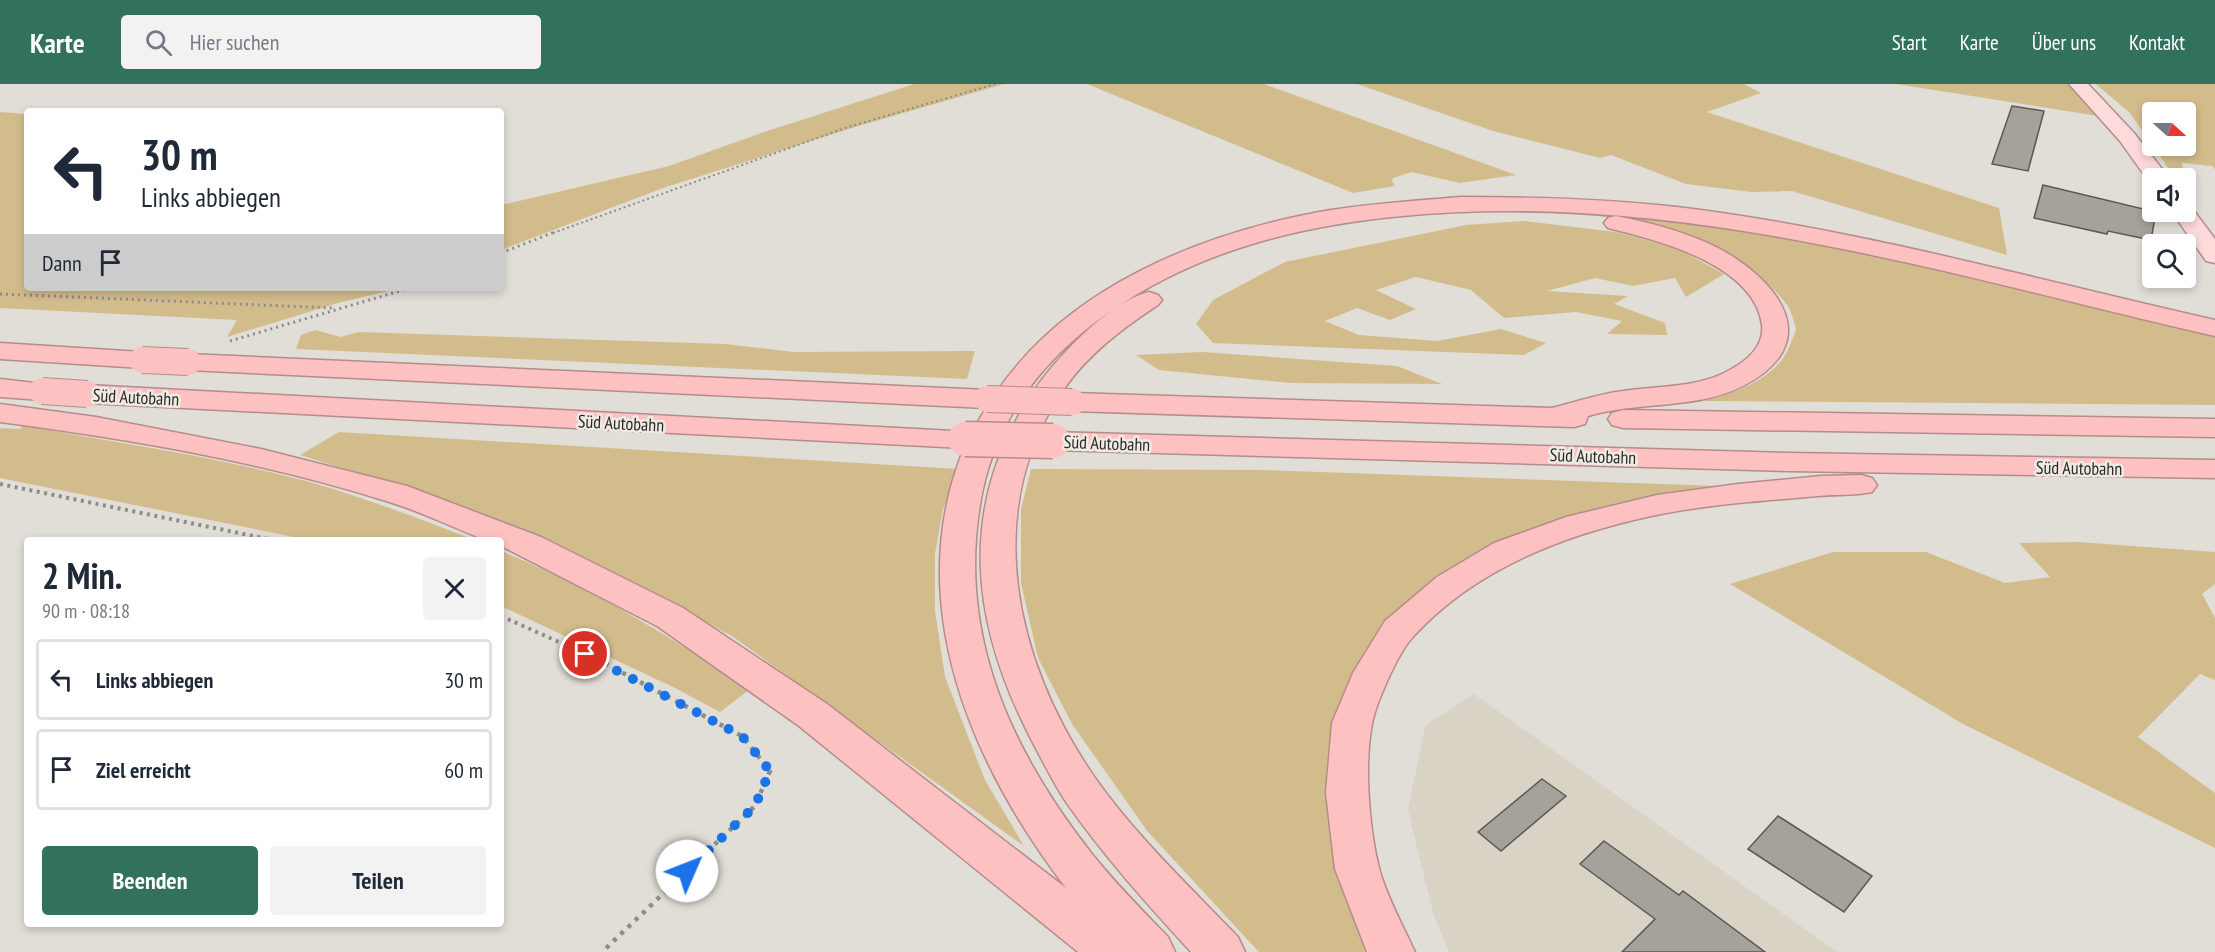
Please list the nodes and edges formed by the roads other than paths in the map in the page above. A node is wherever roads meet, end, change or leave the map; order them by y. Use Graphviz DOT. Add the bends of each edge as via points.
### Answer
graph roads {
  1 [pos="2078,84"];
  2 [pos="2150,168"];
  3 [pos="2190,222"];
  4 [pos="2215,256"];
  5 [pos="2215,328"];
  6 [pos="0,351"];
  7 [pos="15,402"];
  8 [pos="1554,417"];
  9 [pos="2215,428"];
  10 [pos="1995,467"];
  11 [pos="2215,469"];
  12 [pos="1113,952"];
  13 [pos="1151,952"];
  14 [pos="1221,952"];
  15 [pos="1391,952"];
  1 -- 2 [label="main road"];
  3 -- 4 [label="main road"];
  5 -- 13 [label="highway" via="1776,229 1649,209 1562,203 1454,202 1332,217 1224,244 1135,283 1060,336 1030,367 977,451 964,495 956,548 957,611 974,689 1003,754 1077,868"];
  6 -- 8 [label="highway, Süd Autobahn, bridge" via="561,381"];
  7 -- 10 [label="highway, Süd Autobahn, bridge" via="87,394 964,439"];
  7 -- 12 [label="highway" via="96,426 272,460 396,493 530,545 670,618 813,715"];
  8 -- 9 [label="highway, Süd Autobahn"];
  8 -- 14 [label="highway" via="1611,402 1665,397 1732,380 1755,367 1770,352 1777,334 1776,318 1754,285 1713,255 1629,225 1564,215 1483,212 1382,221 1335,229 1241,256 1164,290 1103,332 1047,393 1025,432 1007,477 998,524 998,573 1006,630 1033,704 1075,781 1144,870"];
  10 -- 11 [label="highway, Süd Autobahn"];
  10 -- 15 [label="highway" via="1943,483 1821,486 1657,506 1578,524 1506,551 1449,585 1398,630 1372,673 1352,723 1347,793 1357,869"];
}
